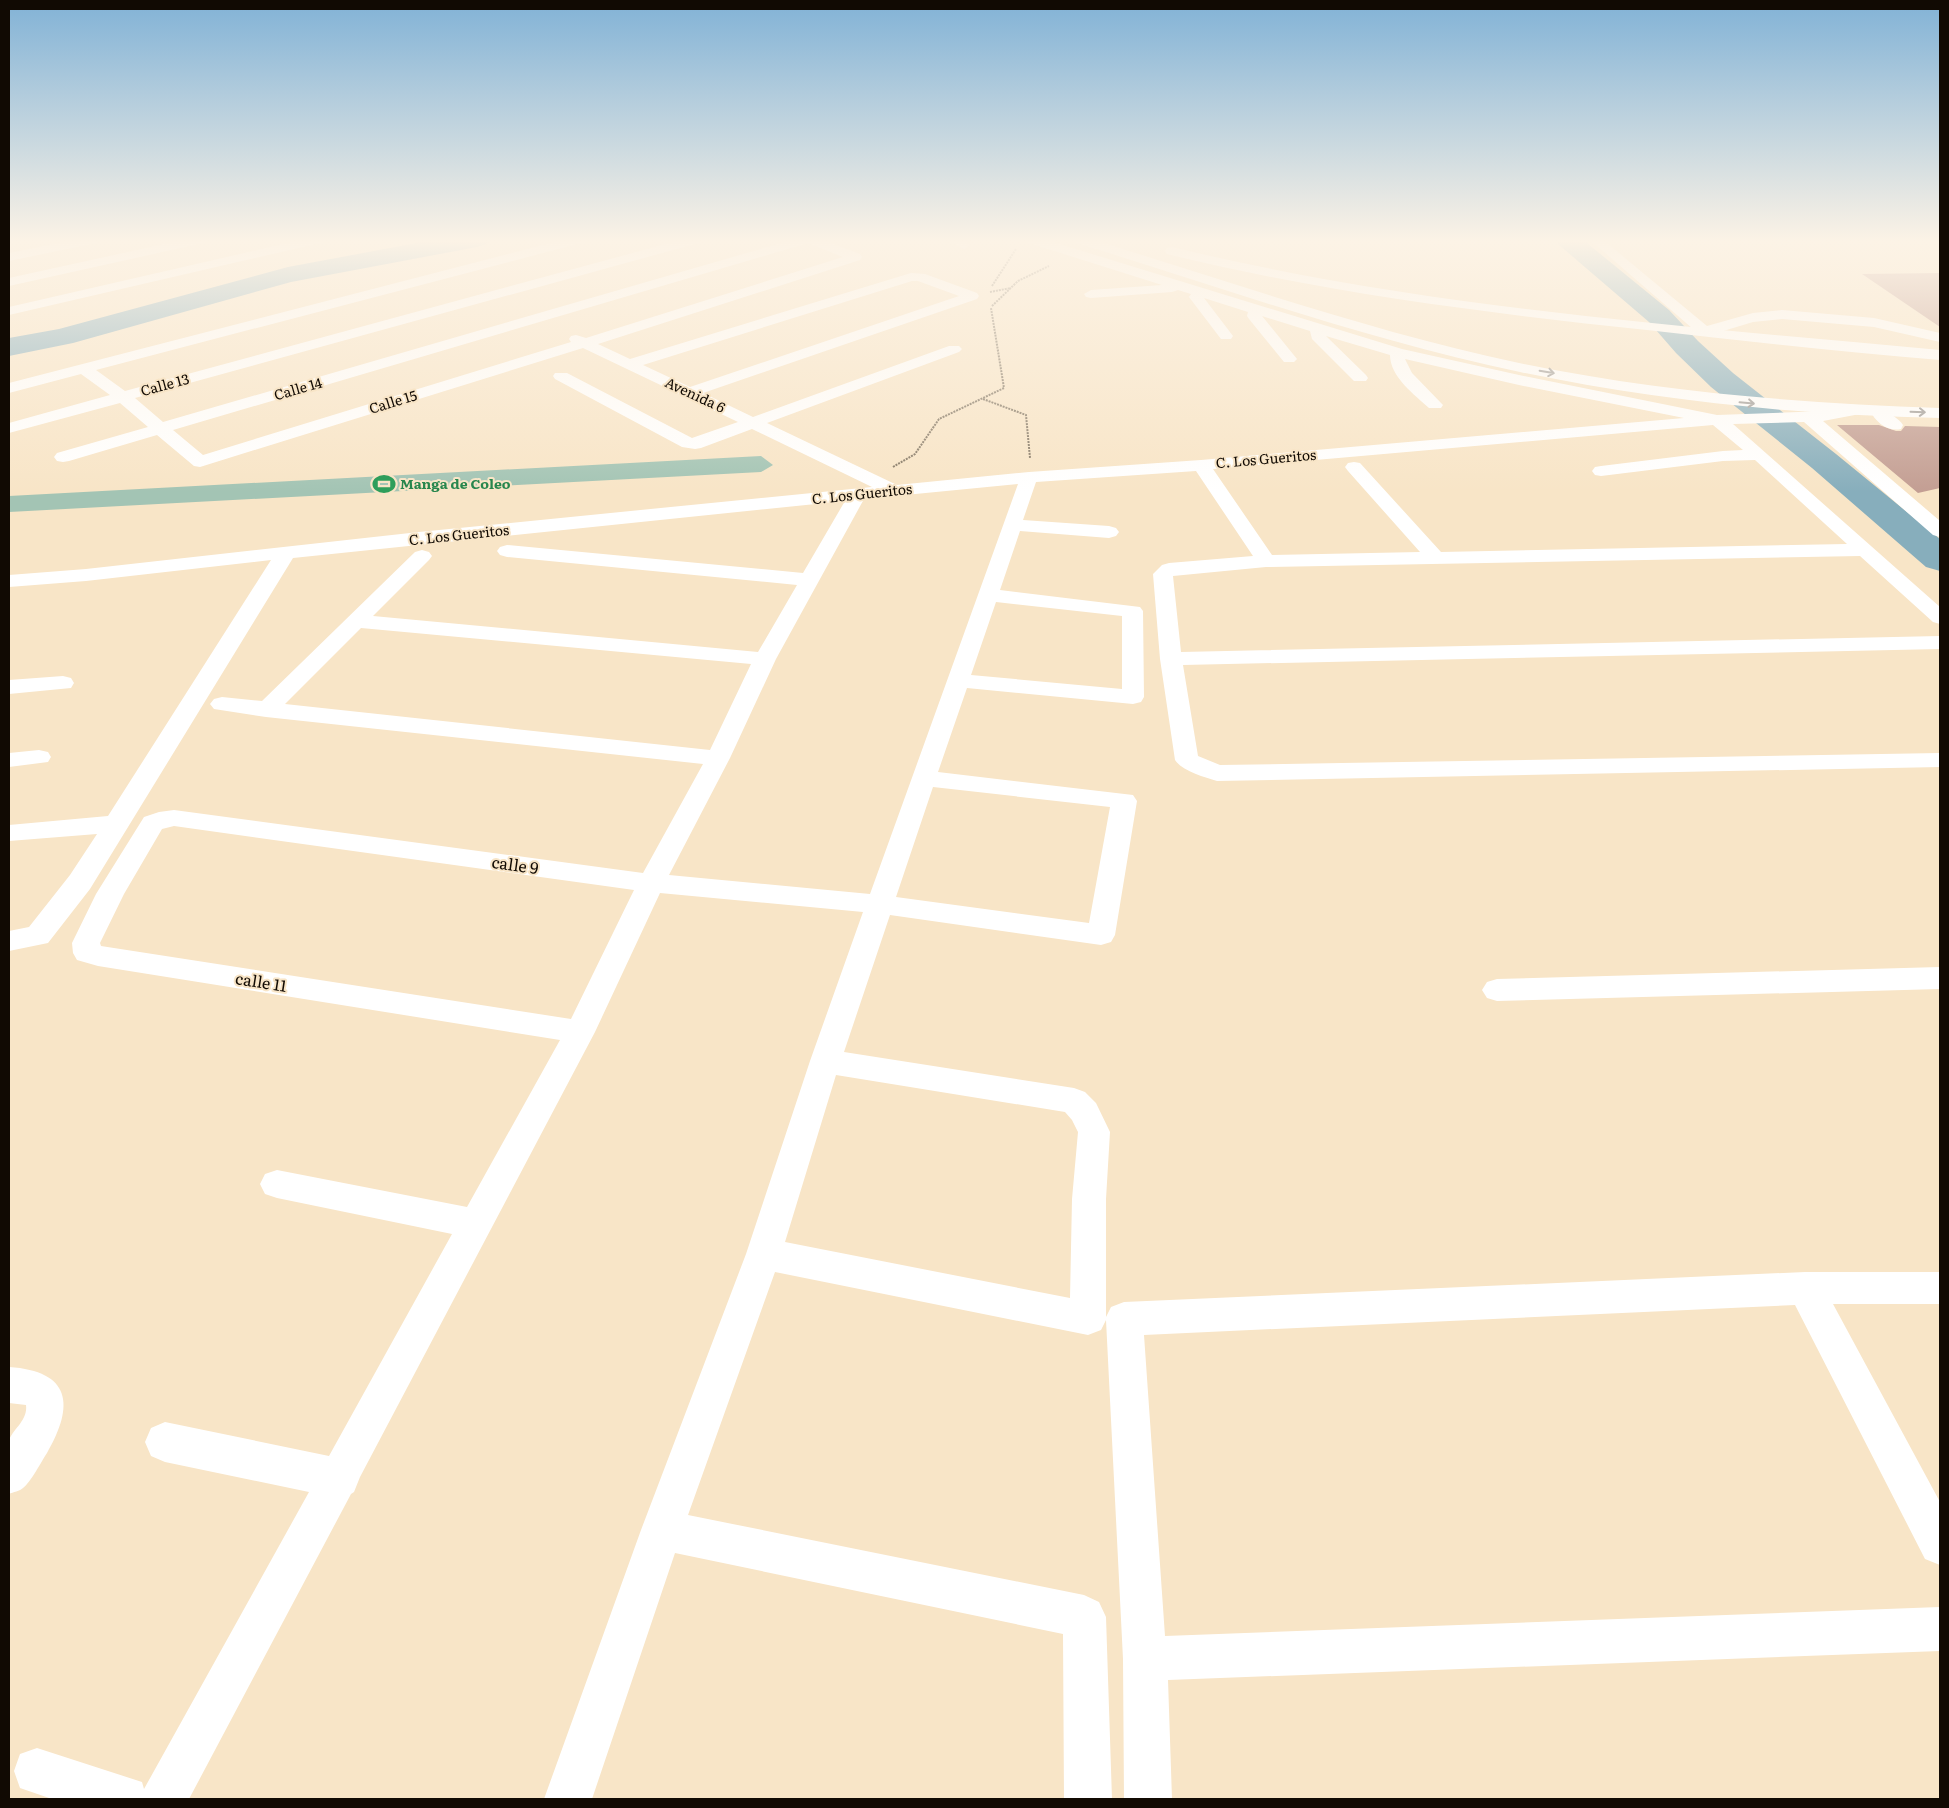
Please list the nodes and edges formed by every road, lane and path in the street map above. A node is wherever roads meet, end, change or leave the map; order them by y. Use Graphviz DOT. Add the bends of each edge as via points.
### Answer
graph roads {
  1 [pos="255,323"];
  2 [pos="388,323"];
  3 [pos="522,323"];
  4 [pos="541,323"];
  5 [pos="646,323"];
  6 [pos="762,323"];
  7 [pos="892,323"];
  8 [pos="993,323"];
  9 [pos="1216,323"];
  10 [pos="1260,323"];
  11 [pos="1299,323"];
  12 [pos="1347,323"];
  13 [pos="1371,323"];
  14 [pos="1616,323"];
  15 [pos="1695,323"];
  16 [pos="1730,323"];
  17 [pos="1883,323"];
  18 [pos="1317,329"];
  19 [pos="1705,332"];
  20 [pos="1380,333"];
  21 [pos="1226,336"];
  22 [pos="1940,338"];
  23 [pos="585,343"];
  24 [pos="954,349"];
  25 [pos="1399,352"];
  26 [pos="1940,355"];
  27 [pos="1289,359"];
  28 [pos="629,364"];
  29 [pos="84,368"];
  30 [pos="561,376"];
  31 [pos="1360,378"];
  32 [pos="9,388"];
  33 [pos="1662,392"];
  34 [pos="689,393"];
  35 [pos="123,397"];
  36 [pos="982,399"];
  37 [pos="1435,405"];
  38 [pos="1854,410"];
  39 [pos="1878,411"];
  40 [pos="1940,413"];
  41 [pos="1794,414"];
  42 [pos="1717,420"];
  43 [pos="754,424"];
  44 [pos="1895,425"];
  45 [pos="9,428"];
  46 [pos="162,429"];
  47 [pos="1759,455"];
  48 [pos="63,457"];
  49 [pos="1201,465"];
  50 [pos="1354,467"];
  51 [pos="1602,471"];
  52 [pos="1029,478"];
  53 [pos="865,487"];
  54 [pos="1012,525"];
  55 [pos="1940,531"];
  56 [pos="1109,532"];
  57 [pos="1864,550"];
  58 [pos="507,551"];
  59 [pos="286,553"];
  60 [pos="422,556"];
  61 [pos="1437,559"];
  62 [pos="1266,561"];
  63 [pos="9,580"];
  64 [pos="808,580"];
  65 [pos="988,594"];
  66 [pos="1940,618"];
  67 [pos="356,621"];
  68 [pos="1940,642"];
  69 [pos="765,658"];
  70 [pos="1171,659"];
  71 [pos="958,680"];
  72 [pos="63,683"];
  73 [pos="9,687"];
  74 [pos="222,704"];
  75 [pos="266,710"];
  76 [pos="38,757"];
  77 [pos="718,758"];
  78 [pos="9,760"];
  79 [pos="1940,760"];
  80 [pos="924,778"];
  81 [pos="153,823"];
  82 [pos="116,824"];
  83 [pos="9,833"];
  84 [pos="651,883"];
  85 [pos="880,904"];
  86 [pos="9,941"];
  87 [pos="1940,978"];
  88 [pos="1497,990"];
  89 [pos="580,1032"];
  90 [pos="825,1061"];
  91 [pos="277,1184"];
  92 [pos="476,1224"];
  93 [pos="764,1254"];
  94 [pos="1805,1288"];
  95 [pos="1940,1288"];
  96 [pos="9,1385"];
  97 [pos="165,1442"];
  98 [pos="9,1474"];
  99 [pos="340,1478"];
  100 [pos="662,1530"];
  101 [pos="1940,1544"];
  102 [pos="1940,1629"];
  103 [pos="1145,1659"];
  104 [pos="37,1772"];
  105 [pos="125,1799"];
  106 [pos="164,1799"];
  107 [pos="568,1799"];
  108 [pos="1088,1799"];
  109 [pos="1148,1799"];
  1 -- 29 [label="street"];
  2 -- 35 [label="street, Calle 13"];
  3 -- 46 [label="street, Calle 14"];
  4 -- 23 [label="street, Avenida 6"];
  5 -- 23 [label="street, Calle 15"];
  6 -- 28 [label="street"];
  7 -- 34 [label="street"];
  8 -- 36 [label="path" via="1004,388"];
  9 -- 21 [label="street"];
  10 -- 27 [label="street"];
  11 -- 18 [label="street"];
  12 -- 20 [label="street"];
  13 -- 20 [label="street"];
  14 -- 19 [label="street"];
  15 -- 19 [label="street"];
  16 -- 19 [label="street"];
  17 -- 22 [label="street"];
  18 -- 25 [label="street"];
  18 -- 31 [label="street" via="1317,336"];
  19 -- 26 [label="street"];
  20 -- 33 [label="street, one-way" via="1518,367"];
  23 -- 28 [label="street, Avenida 6"];
  23 -- 46 [label="street, Calle 15" via="200,462"];
  24 -- 43 [label="street"];
  25 -- 37 [label="street" via="1397,364"];
  25 -- 42 [label="street"];
  28 -- 34 [label="street, Avenida 6"];
  29 -- 32 [label="street"];
  29 -- 35 [label="street"];
  30 -- 43 [label="street" via="688,443 695,444"];
  33 -- 41 [label="street, one-way"];
  33 -- 42 [label="street" via="1690,400"];
  34 -- 43 [label="street, Avenida 6"];
  35 -- 45 [label="street, Calle 13"];
  35 -- 46 [label="street"];
  36 -- 52 [label="path" via="1026,415 1030,445"];
  36 -- 53 [label="path" via="940,419 914,454"];
  38 -- 39 [label="street"];
  38 -- 41 [label="street"];
  38 -- 41 [label="street" via="1827,416"];
  39 -- 40 [label="street, one-way"];
  39 -- 44 [label="street" via="1882,418"];
  41 -- 42 [label="street"];
  41 -- 55 [label="street"];
  42 -- 47 [label="street"];
  42 -- 49 [label="street, C. Los Gueritos"];
  43 -- 53 [label="street, Avenida 6"];
  46 -- 48 [label="street, Calle 14"];
  47 -- 51 [label="street" via="1723,456"];
  47 -- 57 [label="street"];
  49 -- 52 [label="street, C. Los Gueritos"];
  49 -- 62 [label="street"];
  50 -- 61 [label="street"];
  52 -- 53 [label="street, C. Los Gueritos" via="894,490"];
  52 -- 54 [label="street"];
  53 -- 59 [label="street, C. Los Gueritos"];
  53 -- 64 [label="street"];
  54 -- 56 [label="street"];
  54 -- 65 [label="street"];
  57 -- 61 [label="street"];
  57 -- 66 [label="street"];
  58 -- 64 [label="street"];
  59 -- 63 [label="street, C. Los Gueritos"];
  59 -- 82 [label="street"];
  60 -- 67 [label="street"];
  61 -- 62 [label="street"];
  62 -- 70 [label="street" via="1192,566 1169,569 1163,574"];
  64 -- 69 [label="street"];
  65 -- 71 [label="street"];
  65 -- 71 [label="street" via="1133,611 1133,697"];
  67 -- 69 [label="street"];
  67 -- 75 [label="street"];
  68 -- 70 [label="street"];
  69 -- 77 [label="street"];
  70 -- 79 [label="street" via="1188,760 1217,773"];
  71 -- 80 [label="street"];
  72 -- 73 [label="street"];
  74 -- 75 [label="street"];
  75 -- 77 [label="street"];
  76 -- 78 [label="street"];
  77 -- 84 [label="street"];
  80 -- 85 [label="street"];
  80 -- 85 [label="street, calle 9" via="1124,801 1101,935"];
  81 -- 84 [label="street, calle 9" via="174,818"];
  81 -- 89 [label="street, calle 11" via="110,894 86,943 87,953"];
  82 -- 83 [label="street"];
  82 -- 86 [label="street" via="46,929 38,936"];
  84 -- 85 [label="street, calle 9"];
  84 -- 89 [label="street"];
  85 -- 90 [label="street"];
  87 -- 88 [label="street"];
  89 -- 92 [label="street"];
  90 -- 93 [label="street"];
  90 -- 93 [label="street" via="1074,1101 1085,1112 1094,1132 1088,1199 1088,1318"];
  91 -- 92 [label="street"];
  92 -- 99 [label="street"];
  93 -- 100 [label="street"];
  94 -- 95 [label="street"];
  94 -- 101 [label="street"];
  94 -- 103 [label="street" via="1124,1319"];
  96 -- 98 [label="street" via="38,1390 47,1405 38,1430"];
  97 -- 99 [label="street"];
  99 -- 106 [label="street"];
  100 -- 107 [label="street"];
  100 -- 108 [label="street" via="1084,1617"];
  102 -- 103 [label="street"];
  103 -- 109 [label="street"];
  104 -- 105 [label="street"];
}
